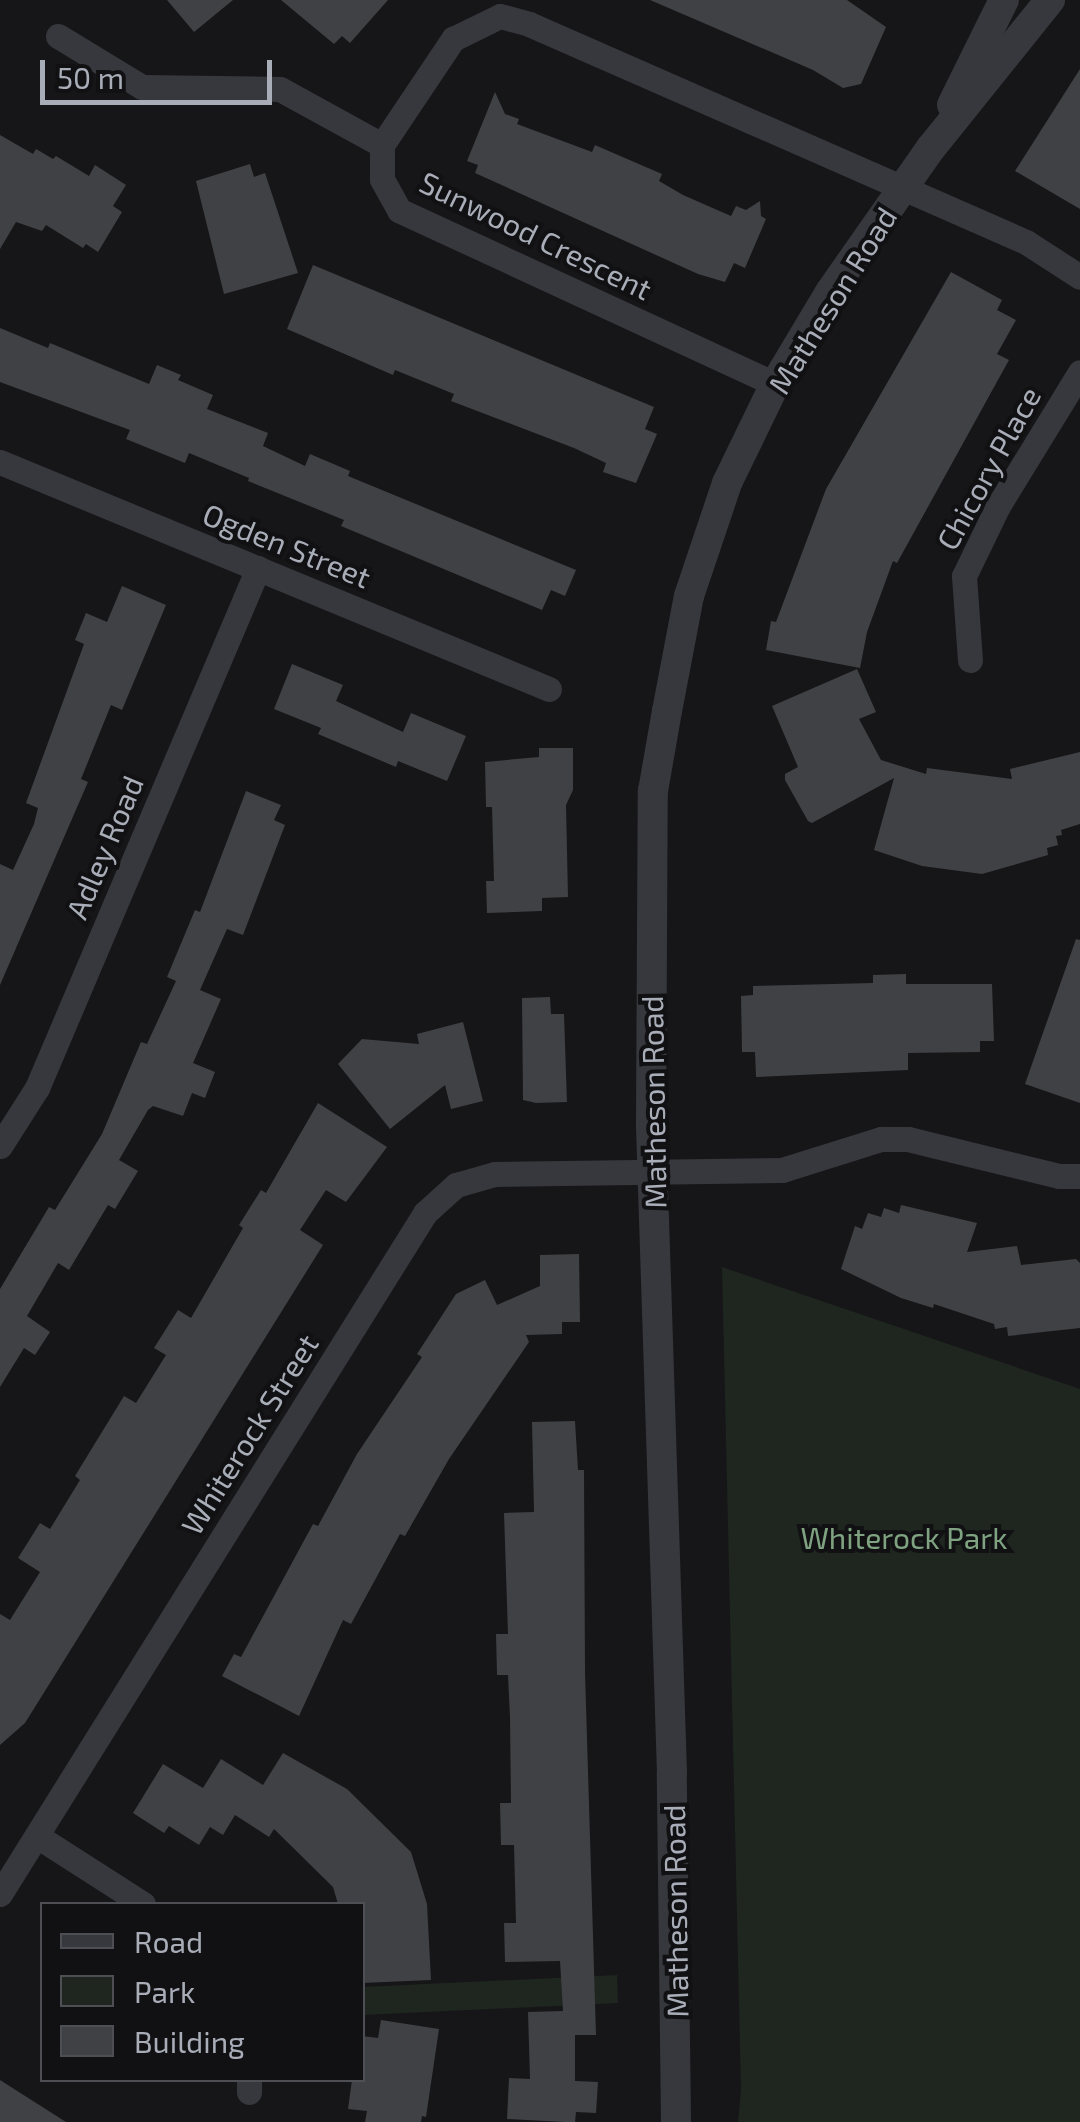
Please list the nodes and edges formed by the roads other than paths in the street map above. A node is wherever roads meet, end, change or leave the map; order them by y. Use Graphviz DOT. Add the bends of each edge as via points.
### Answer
graph roads {
  1 [pos="1004,0"];
  2 [pos="1050,0"];
  3 [pos="58,36"];
  4 [pos="382,145"];
  5 [pos="930,148"];
  6 [pos="901,190"];
  7 [pos="1080,276"];
  8 [pos="1080,372"];
  9 [pos="775,384"];
  10 [pos="0,462"];
  11 [pos="258,568"];
  12 [pos="970,660"];
  13 [pos="549,689"];
  14 [pos="0,1146"];
  15 [pos="654,1169"];
  16 [pos="1080,1176"];
  17 [pos="37,1836"];
  18 [pos="0,1894"];
  19 [pos="140,1902"];
  20 [pos="676,2122"];
  1 -- 5 [label="street, Matheson Road"];
  2 -- 5 [label="street, Matheson Road"];
  3 -- 4 [label="street" via="142,87 280,89"];
  4 -- 6 [label="street" via="453,39 500,16"];
  4 -- 9 [label="street, Sunwood Crescent" via="382,179 399,210"];
  5 -- 6 [label="street, Matheson Road"];
  6 -- 7 [label="street" via="1026,242"];
  6 -- 9 [label="street, Matheson Road"];
  8 -- 12 [label="street, Chicory Place" via="998,506 964,576"];
  9 -- 15 [label="street, Matheson Road" via="727,482 689,596 653,791"];
  10 -- 11 [label="street, Ogden Street"];
  11 -- 13 [label="street, Ogden Street"];
  11 -- 14 [label="street, Adley Road" via="37,1088"];
  15 -- 16 [label="street, Whiterock Street" via="800,1168 867,1142 908,1139"];
  15 -- 17 [label="street, Whiterock Street" via="495,1174 456,1184 425,1213"];
  15 -- 20 [label="street, Matheson Road"];
  17 -- 18 [label="street, Whiterock Street"];
  17 -- 19 [label="street"];
}
